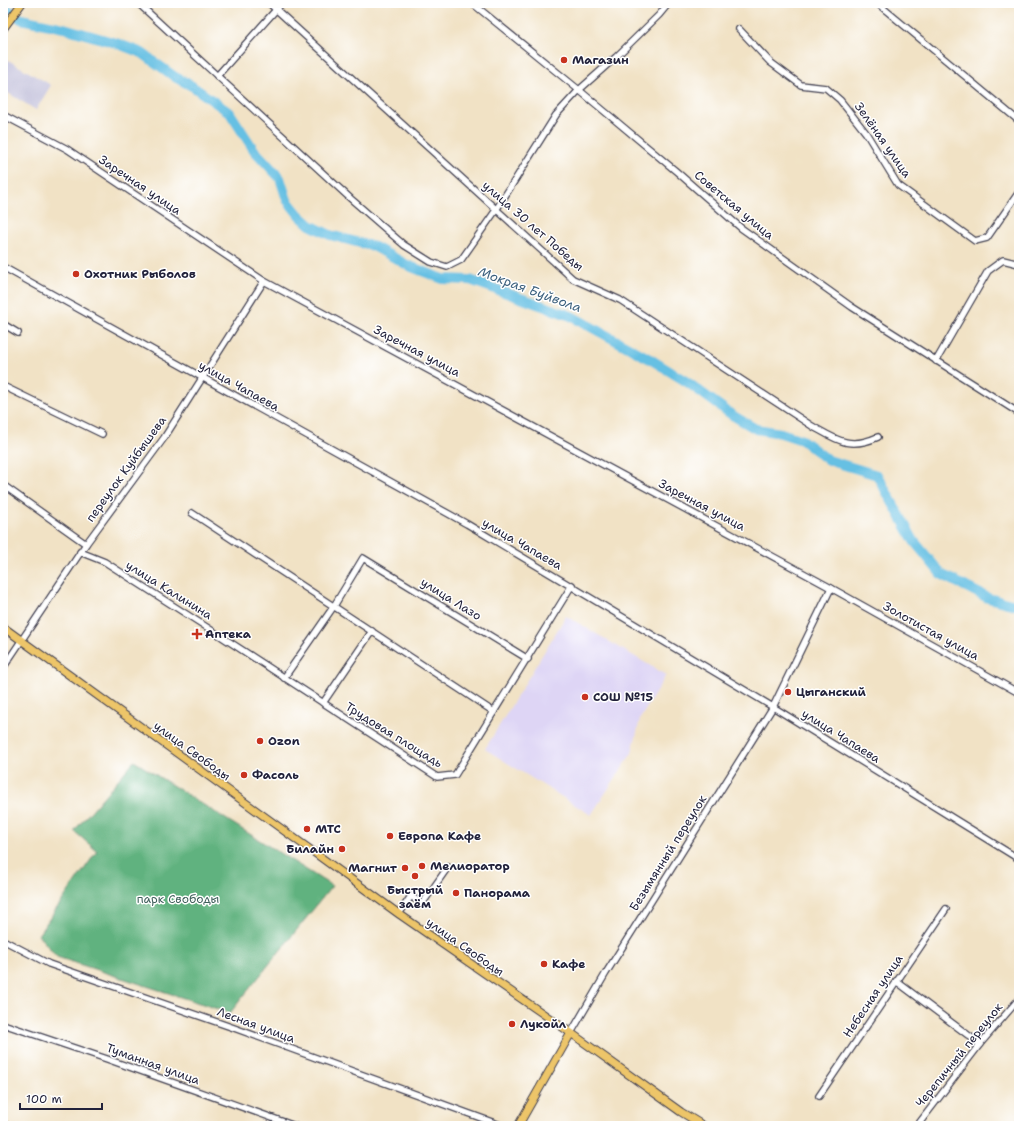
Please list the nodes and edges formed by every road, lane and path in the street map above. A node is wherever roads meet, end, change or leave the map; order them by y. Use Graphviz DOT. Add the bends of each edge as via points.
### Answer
graph roads {
  1 [pos="22,3"];
  2 [pos="138,3"];
  3 [pos="269,3"];
  4 [pos="282,3"];
  5 [pos="472,3"];
  6 [pos="669,3"];
  7 [pos="877,3"];
  8 [pos="276,9"];
  9 [pos="3,29"];
  10 [pos="739,29"];
  11 [pos="217,76"];
  12 [pos="579,90"];
  13 [pos="3,114"];
  14 [pos="1019,121"];
  15 [pos="1019,192"];
  16 [pos="496,210"];
  17 [pos="1019,264"];
  18 [pos="3,267"];
  19 [pos="264,281"];
  20 [pos="3,324"];
  21 [pos="18,333"];
  22 [pos="936,361"];
  23 [pos="202,378"];
  24 [pos="3,386"];
  25 [pos="1019,413"];
  26 [pos="102,434"];
  27 [pos="878,437"];
  28 [pos="3,485"];
  29 [pos="192,513"];
  30 [pos="86,544"];
  31 [pos="80,552"];
  32 [pos="572,585"];
  33 [pos="832,588"];
  34 [pos="334,606"];
  35 [pos="3,627"];
  36 [pos="372,631"];
  37 [pos="21,640"];
  38 [pos="528,659"];
  39 [pos="3,668"];
  40 [pos="284,678"];
  41 [pos="1019,693"];
  42 [pos="323,703"];
  43 [pos="773,706"];
  44 [pos="494,712"];
  45 [pos="1019,860"];
  46 [pos="448,867"];
  47 [pos="946,908"];
  48 [pos="399,914"];
  49 [pos="3,940"];
  50 [pos="896,982"];
  51 [pos="1019,999"];
  52 [pos="3,1024"];
  53 [pos="571,1033"];
  54 [pos="980,1044"];
  55 [pos="819,1096"];
  56 [pos="3,1124"];
  57 [pos="8,1126"];
  58 [pos="295,1126"];
  59 [pos="503,1126"];
  60 [pos="518,1126"];
  61 [pos="704,1126"];
  62 [pos="917,1126"];
  1 -- 9 [label="main road"];
  2 -- 11 [label="street"];
  3 -- 8 [label="street, улица 30 лет Победы"];
  4 -- 8 [label="street"];
  5 -- 12 [label="street, Советская улица"];
  6 -- 12 [label="street" via="659,16"];
  7 -- 14 [label="street"];
  8 -- 11 [label="street"];
  8 -- 16 [label="street, улица 30 лет Победы"];
  10 -- 15 [label="street, Зелёная улица" via="770,62 801,85 826,88 840,100 866,133 898,185 975,241 987,238"];
  11 -- 16 [label="street" via="351,199 404,245 431,262 448,267 461,260"];
  12 -- 16 [label="street" via="556,115"];
  12 -- 22 [label="street, Советская улица" via="741,228 852,308"];
  13 -- 19 [label="street, Заречная улица" via="67,149"];
  16 -- 27 [label="street, улица 30 лет Победы" via="573,279 620,300 812,426 844,443 865,443"];
  17 -- 22 [label="street" via="1003,260 988,271"];
  18 -- 23 [label="street, улица Чапаева"];
  19 -- 23 [label="street, переулок Куйбышева"];
  19 -- 33 [label="street, Заречная улица"];
  20 -- 21 [label="street"];
  22 -- 25 [label="street, Советская улица"];
  23 -- 30 [label="street, переулок Куйбышева" via="164,438"];
  23 -- 32 [label="street, улица Чапаева"];
  24 -- 26 [label="street"];
  28 -- 30 [label="street"];
  29 -- 34 [label="street"];
  30 -- 31 [label="street, переулок Куйбышева"];
  31 -- 37 [label="street, переулок Куйбышева"];
  31 -- 40 [label="street, улица Калинина" via="105,562"];
  32 -- 38 [label="street, Трудовая площадь"];
  32 -- 43 [label="street, улица Чапаева"];
  33 -- 41 [label="street, Золотистая улица"];
  33 -- 43 [label="street, Безымянный переулок"];
  34 -- 36 [label="street"];
  34 -- 38 [label="street, улица Лазо" via="363,558"];
  34 -- 40 [label="street"];
  35 -- 37 [label="main road, улица Свободы"];
  36 -- 42 [label="street"];
  36 -- 44 [label="street"];
  37 -- 39 [label="street, переулок Куйбышева"];
  37 -- 48 [label="main road, улица Свободы"];
  38 -- 44 [label="street, Трудовая площадь"];
  40 -- 42 [label="street, Трудовая площадь"];
  42 -- 44 [label="street, Трудовая площадь" via="437,777 455,775"];
  43 -- 45 [label="street, улица Чапаева"];
  43 -- 53 [label="street, Безымянный переулок" via="610,966"];
  46 -- 48 [label="street" via="422,904 411,896"];
  47 -- 50 [label="street, Небесная улица"];
  48 -- 53 [label="main road, улица Свободы"];
  49 -- 59 [label="street, Лесная улица" via="48,964 234,1028"];
  50 -- 54 [label="street"];
  50 -- 55 [label="street, Небесная улица"];
  51 -- 54 [label="street, Черепичный переулок"];
  52 -- 58 [label="street, Туманная улица"];
  53 -- 60 [label="main road, Безымянный переулок"];
  53 -- 61 [label="main road, улица Свободы"];
  54 -- 62 [label="street, Черепичный переулок"];
  56 -- 57 [label="street"];
}
